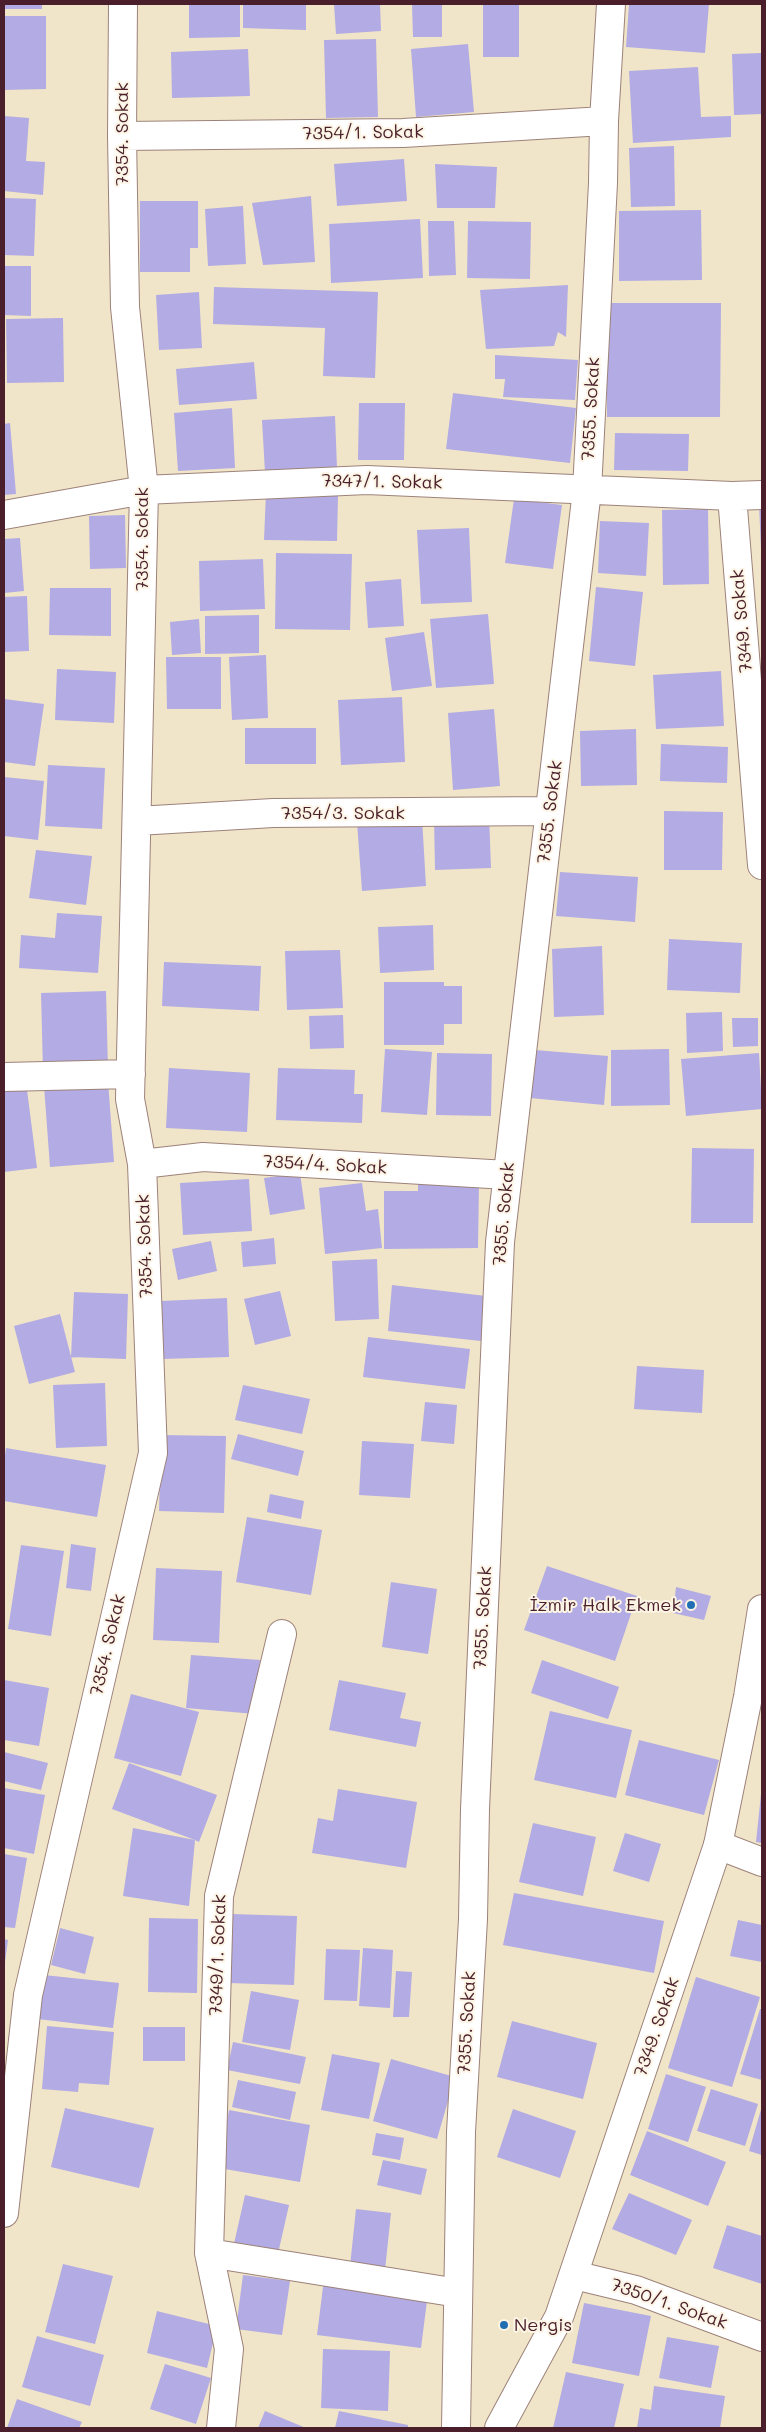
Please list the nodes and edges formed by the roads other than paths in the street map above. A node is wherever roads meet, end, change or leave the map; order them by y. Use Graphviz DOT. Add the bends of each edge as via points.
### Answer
graph roads {
  1 [pos="123,4"];
  2 [pos="611,4"];
  3 [pos="604,122"];
  4 [pos="122,136"];
  5 [pos="144,490"];
  6 [pos="587,490"];
  7 [pos="762,495"];
  8 [pos="732,496"];
  9 [pos="4,515"];
  10 [pos="550,811"];
  11 [pos="137,821"];
  12 [pos="762,866"];
  13 [pos="131,1074"];
  14 [pos="4,1077"];
  15 [pos="142,1164"];
  16 [pos="508,1175"];
  17 [pos="762,1609"];
  18 [pos="282,1634"];
  19 [pos="755,1698"];
  20 [pos="718,1845"];
  21 [pos="762,1862"];
  22 [pos="4,2213"];
  23 [pos="209,2253"];
  24 [pos="574,2275"];
  25 [pos="458,2293"];
  26 [pos="762,2337"];
  27 [pos="221,2428"];
  28 [pos="456,2428"];
  29 [pos="500,2428"];
  1 -- 4 [label="street, 7354. Sokak"];
  2 -- 3 [label="street, 7355. Sokak"];
  3 -- 4 [label="street, 7354/1. Sokak" via="403,133"];
  3 -- 6 [label="street, 7355. Sokak"];
  4 -- 5 [label="street, 7354. Sokak" via="125,307"];
  5 -- 6 [label="street, 7347/1. Sokak" via="367,480"];
  5 -- 9 [label="street, 7347/1. Sokak"];
  5 -- 11 [label="street, 7354. Sokak"];
  6 -- 8 [label="street, 7347/1. Sokak"];
  6 -- 10 [label="street, 7355. Sokak"];
  7 -- 8 [label="street, 7347/1. Sokak"];
  8 -- 12 [label="street, 7349. Sokak"];
  10 -- 11 [label="street, 7354/3. Sokak" via="273,813"];
  10 -- 16 [label="street, 7355. Sokak"];
  11 -- 13 [label="street, 7354. Sokak"];
  13 -- 14 [label="street"];
  13 -- 15 [label="street, 7354. Sokak" via="130,1099"];
  15 -- 16 [label="street, 7354/4. Sokak" via="202,1157"];
  15 -- 22 [label="street, 7354. Sokak" via="153,1453 28,1995"];
  16 -- 25 [label="street, 7355. Sokak" via="500,1242 473,1919 461,2132"];
  17 -- 19 [label="street, 7349. Sokak"];
  18 -- 23 [label="street, 7349/1. Sokak" via="218,1896"];
  19 -- 20 [label="street, 7349. Sokak"];
  20 -- 21 [label="street"];
  20 -- 24 [label="street, 7349. Sokak"];
  23 -- 25 [label="street"];
  23 -- 27 [label="street, 7349/1. Sokak" via="228,2350"];
  24 -- 26 [label="street, 7350/1. Sokak" via="636,2290"];
  24 -- 29 [label="street, 7349. Sokak" via="559,2318"];
  25 -- 28 [label="street, 7355. Sokak"];
}
